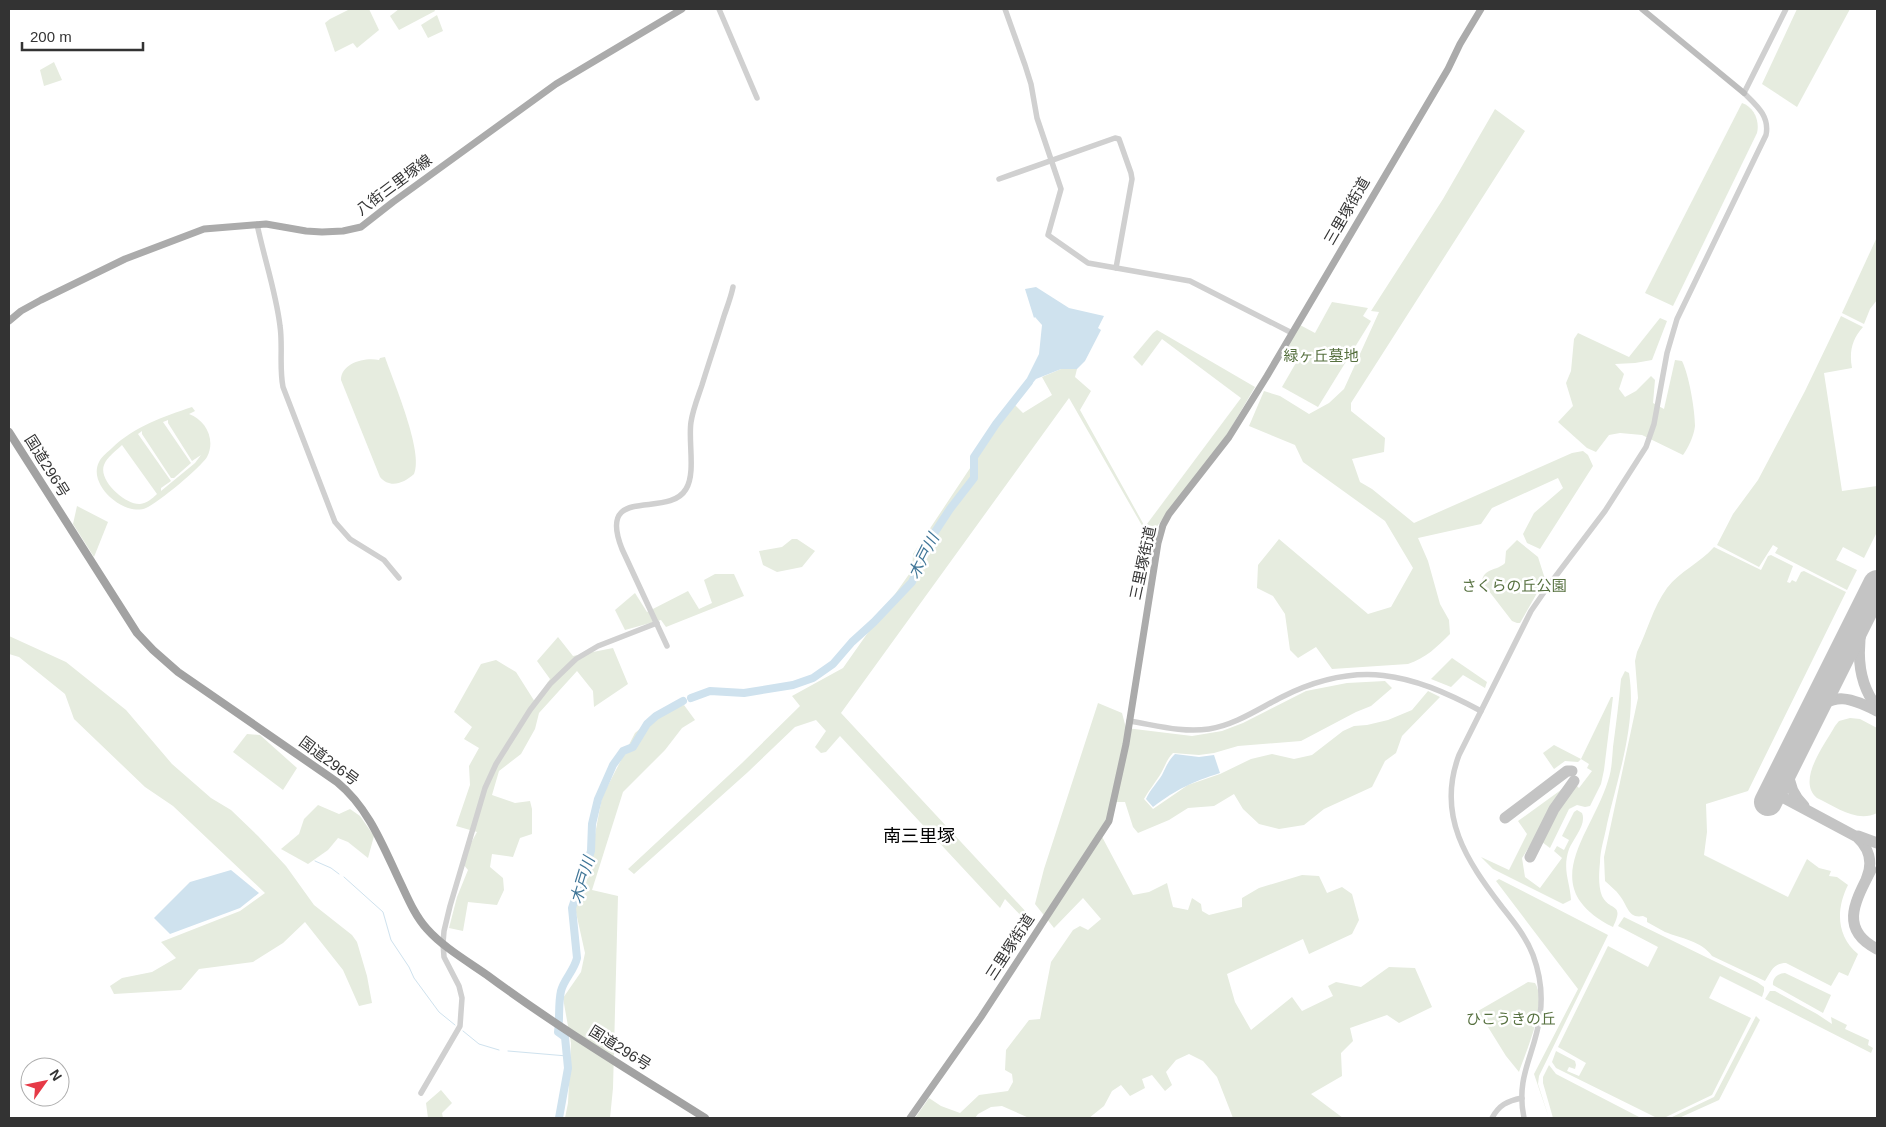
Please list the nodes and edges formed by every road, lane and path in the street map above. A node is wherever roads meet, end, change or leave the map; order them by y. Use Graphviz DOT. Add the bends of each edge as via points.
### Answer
graph roads {
  1 [pos="682,9"];
  2 [pos="719,9"];
  3 [pos="1004,9"];
  4 [pos="1481,9"];
  5 [pos="1642,9"];
  6 [pos="1786,9"];
  7 [pos="1744,93"];
  8 [pos="757,98"];
  9 [pos="1052,161"];
  10 [pos="999,179"];
  11 [pos="257,224"];
  12 [pos="1116,268"];
  13 [pos="733,287"];
  14 [pos="9,321"];
  15 [pos="1292,333"];
  16 [pos="9,432"];
  17 [pos="399,578"];
  18 [pos="656,623"];
  19 [pos="667,646"];
  20 [pos="1481,711"];
  21 [pos="1129,721"];
  22 [pos="443,943"];
  23 [pos="421,1093"];
  24 [pos="1522,1098"];
  25 [pos="705,1118"];
  26 [pos="910,1118"];
  27 [pos="1492,1118"];
  28 [pos="1524,1118"];
  1 -- 11 [label="main road, 八街三里塚線" via="556,84 361,227 343,232 322,232"];
  2 -- 8 [label="street"];
  3 -- 9 [label="street" via="1031,84 1037,118"];
  4 -- 15 [label="main road, 三里塚街道"];
  5 -- 7 [label="main road"];
  6 -- 7 [label="street"];
  7 -- 20 [label="street" via="1764,116 1766,135 1677,320 1646,447 1605,511 1531,611"];
  9 -- 10 [label="street"];
  9 -- 12 [label="street" via="1061,193 1048,235 1088,263"];
  9 -- 12 [label="street" via="1114,138 1120,141 1132,179"];
  11 -- 14 [label="main road, 八街三里塚線" via="204,230 125,259 41,300"];
  11 -- 17 [label="street" via="279,320 283,387 330,514 344,534 384,560"];
  12 -- 15 [label="street" via="1190,281"];
  13 -- 18 [label="street" via="692,416 688,485 684,493 671,502 628,508 616,524 617,537"];
  15 -- 21 [label="main road, 三里塚街道" via="1228,437 1164,525 1158,543"];
  16 -- 22 [label="highway, 国道296号" via="137,633 178,672 354,796 371,822 420,920"];
  18 -- 19 [label="street"];
  18 -- 22 [label="street" via="576,658 530,710 485,788 450,906"];
  20 -- 21 [label="street" via="1418,682 1364,675 1311,684 1237,720 1208,729 1183,730"];
  20 -- 24 [label="street" via="1456,763 1450,797 1455,829 1468,858 1525,939 1540,978 1540,1015 1524,1070"];
  21 -- 26 [label="main road, 三里塚街道" via="1111,814 1104,829 981,1017"];
  22 -- 23 [label="street" via="444,957 459,986 462,1016 460,1026"];
  22 -- 25 [label="highway, 国道296号" via="501,986"];
  24 -- 27 [label="street" via="1505,1102"];
  24 -- 28 [label="street"];
}
